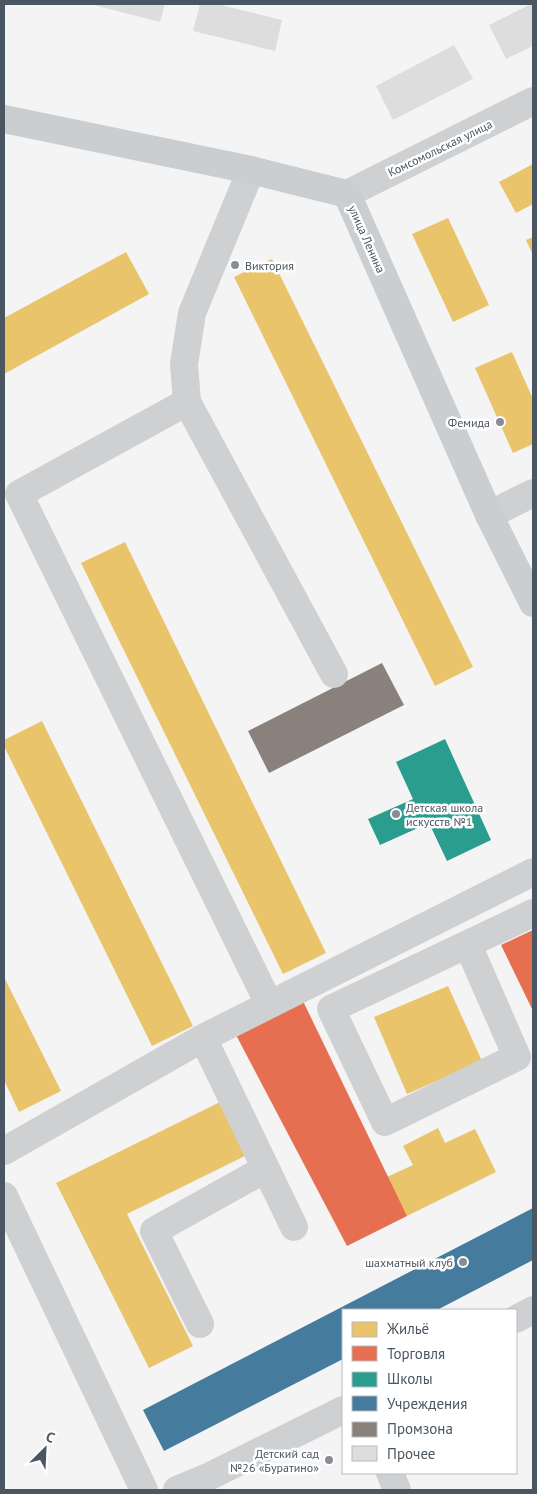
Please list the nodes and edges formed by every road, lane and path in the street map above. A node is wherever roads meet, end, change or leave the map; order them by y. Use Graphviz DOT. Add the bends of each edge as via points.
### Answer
graph roads {
  1 [pos="533,101"];
  2 [pos="4,119"];
  3 [pos="250,170"];
  4 [pos="347,194"];
  5 [pos="187,402"];
  6 [pos="533,493"];
  7 [pos="489,515"];
  8 [pos="533,603"];
  9 [pos="334,674"];
  10 [pos="533,872"];
  11 [pos="533,913"];
  12 [pos="468,945"];
  13 [pos="269,1004"];
  14 [pos="203,1038"];
  15 [pos="4,1151"];
  16 [pos="265,1169"];
  17 [pos="4,1196"];
  18 [pos="294,1227"];
  19 [pos="533,1310"];
  20 [pos="517,1318"];
  21 [pos="200,1324"];
  22 [pos="342,1410"];
  23 [pos="390,1474"];
  24 [pos="144,1490"];
  25 [pos="177,1490"];
  26 [pos="398,1490"];
  1 -- 4 [label="street, Комсомольская улица"];
  2 -- 3 [label="main road, улица Ленина"];
  3 -- 4 [label="main road, улица Ленина"];
  3 -- 5 [label="street" via="192,313 184,364"];
  4 -- 7 [label="main road, улица Ленина"];
  5 -- 9 [label="street"];
  5 -- 13 [label="street" via="19,494"];
  6 -- 7 [label="street"];
  7 -- 8 [label="main road, улица Ленина"];
  10 -- 13 [label="street"];
  11 -- 12 [label="street"];
  12 -- 12 [label="street" via="331,1008 385,1122 517,1057"];
  13 -- 14 [label="street"];
  14 -- 15 [label="street"];
  14 -- 16 [label="street"];
  16 -- 18 [label="street"];
  16 -- 21 [label="street" via="154,1231"];
  17 -- 24 [label="street"];
  19 -- 20 [label="street"];
  22 -- 25 [label="street"];
  23 -- 26 [label="street"];
}
